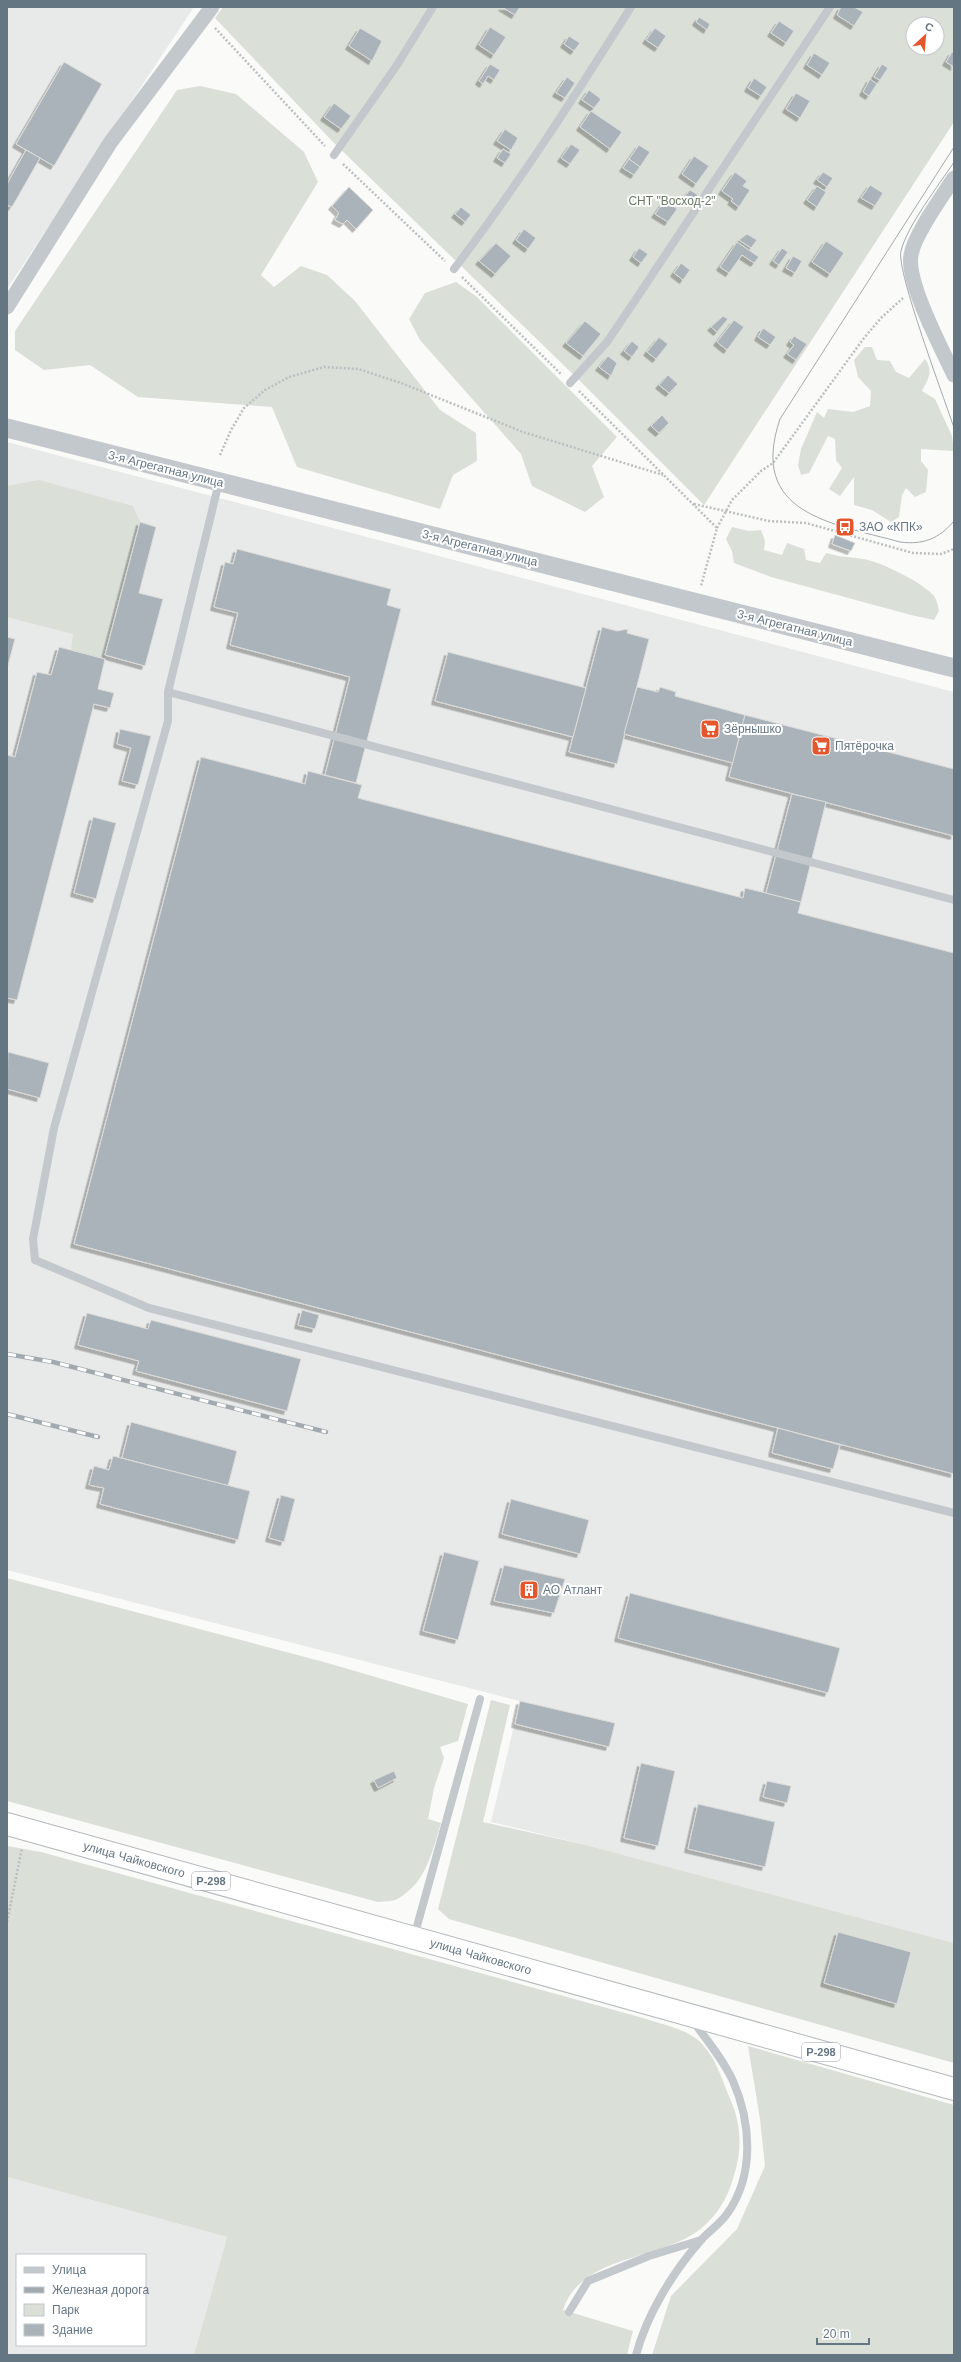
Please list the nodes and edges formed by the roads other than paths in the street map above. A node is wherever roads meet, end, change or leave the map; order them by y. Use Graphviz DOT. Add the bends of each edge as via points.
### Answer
graph roads {
  1 [pos="433,7"];
  2 [pos="631,7"];
  3 [pos="830,7"];
  4 [pos="209,12"];
  5 [pos="334,155"];
  6 [pos="954,178"];
  7 [pos="454,269"];
  8 [pos="7,307"];
  9 [pos="954,376"];
  10 [pos="570,383"];
  11 [pos="7,428"];
  12 [pos="219,482"];
  13 [pos="954,668"];
  14 [pos="168,692"];
  15 [pos="954,900"];
  16 [pos="954,1513"];
  17 [pos="480,1699"];
  18 [pos="17,1826"];
  19 [pos="414,1938"];
  20 [pos="688,2015"];
  21 [pos="954,2089"];
  22 [pos="701,2240"];
  23 [pos="568,2312"];
  24 [pos="636,2355"];
  1 -- 5 [label="lane" via="397,65"];
  2 -- 7 [label="lane" via="554,129"];
  3 -- 10 [label="lane" via="638,296 606,342"];
  4 -- 8 [label="street" via="110,143"];
  6 -- 9 [label="street" via="916,240 910,256 913,276 924,309"];
  11 -- 12 [label="street, 3-я Агрегатная улица"];
  12 -- 13 [label="street, 3-я Агрегатная улица"];
  12 -- 14 [label="lane"];
  14 -- 15 [label="lane"];
  14 -- 16 [label="lane" via="168,721 54,1128 33,1239 35,1260 149,1308"];
  17 -- 19 [label="lane"];
  18 -- 19 [label="highway, улица Чайковского / Р-298"];
  19 -- 20 [label="highway, улица Чайковского / Р-298"];
  20 -- 21 [label="highway, улица Чайковского / Р-298"];
  20 -- 22 [label="lane" via="714,2049 732,2080 746,2120 748,2150 741,2185 727,2214"];
  22 -- 23 [label="lane" via="649,2256 588,2281"];
  22 -- 24 [label="lane" via="664,2292 642,2334"];
}
